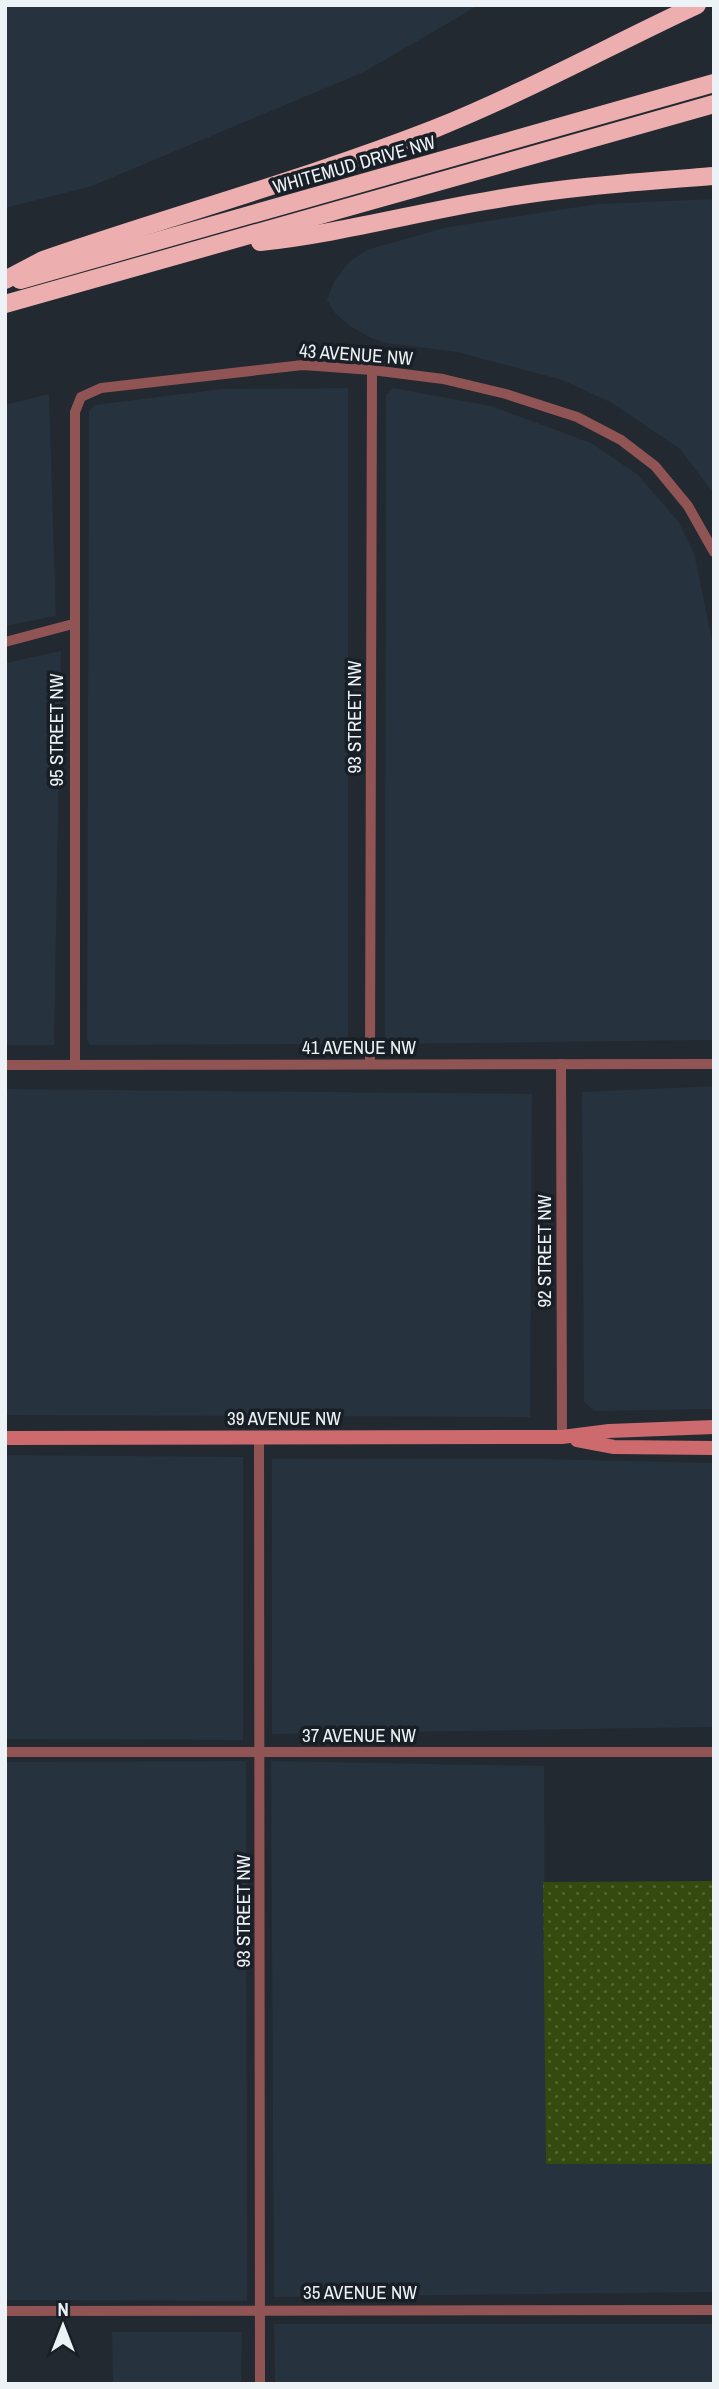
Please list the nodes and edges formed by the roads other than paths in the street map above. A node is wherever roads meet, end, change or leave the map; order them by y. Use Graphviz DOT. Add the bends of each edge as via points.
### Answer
graph roads {
  1 [pos="690,5"];
  2 [pos="697,5"];
  3 [pos="637,34"];
  4 [pos="714,83"];
  5 [pos="714,104"];
  6 [pos="714,176"];
  7 [pos="215,246"];
  8 [pos="5,282"];
  9 [pos="5,304"];
  10 [pos="372,370"];
  11 [pos="81,397"];
  12 [pos="714,552"];
  13 [pos="73,624"];
  14 [pos="5,642"];
  15 [pos="370,1064"];
  16 [pos="561,1064"];
  17 [pos="714,1064"];
  18 [pos="5,1065"];
  19 [pos="75,1065"];
  20 [pos="714,1427"];
  21 [pos="259,1437"];
  22 [pos="562,1437"];
  23 [pos="5,1438"];
  24 [pos="714,1448"];
  25 [pos="5,1752"];
  26 [pos="261,1752"];
  27 [pos="714,1752"];
  28 [pos="260,2310"];
  29 [pos="714,2310"];
  30 [pos="5,2311"];
  31 [pos="260,2384"];
  1 -- 3 [label="highway"];
  2 -- 3 [label="highway"];
  3 -- 8 [label="highway" via="435,129 294,180 43,260"];
  4 -- 8 [label="highway, WHITEMUD DRIVE NW"];
  5 -- 7 [label="highway"];
  6 -- 7 [label="highway" via="540,193 306,237"];
  7 -- 9 [label="highway"];
  10 -- 11 [label="street, 43 AVENUE NW" via="303,365 101,388"];
  10 -- 12 [label="street, 43 AVENUE NW" via="443,379 506,394 577,417 621,440 655,466 688,506"];
  10 -- 15 [label="street, 93 STREET NW"];
  11 -- 13 [label="street, 95 STREET NW" via="75,412"];
  13 -- 14 [label="street"];
  13 -- 19 [label="street, 95 STREET NW"];
  15 -- 16 [label="street, 41 AVENUE NW"];
  15 -- 19 [label="street, 41 AVENUE NW"];
  16 -- 17 [label="street, 41 AVENUE NW"];
  16 -- 22 [label="street, 92 STREET NW"];
  18 -- 19 [label="street, 41 AVENUE NW"];
  20 -- 22 [label="street, 39 AVENUE NW"];
  21 -- 22 [label="street, 39 AVENUE NW"];
  21 -- 23 [label="street, 39 AVENUE NW"];
  21 -- 26 [label="street, 93 STREET NW"];
  22 -- 24 [label="street, 39 AVENUE NW" via="614,1447"];
  25 -- 26 [label="street, 37 AVENUE NW"];
  26 -- 27 [label="street, 37 AVENUE NW"];
  26 -- 28 [label="street, 93 STREET NW"];
  28 -- 29 [label="street, 35 AVENUE NW"];
  28 -- 30 [label="street, 35 AVENUE NW"];
  28 -- 31 [label="street, 93 STREET NW"];
}
